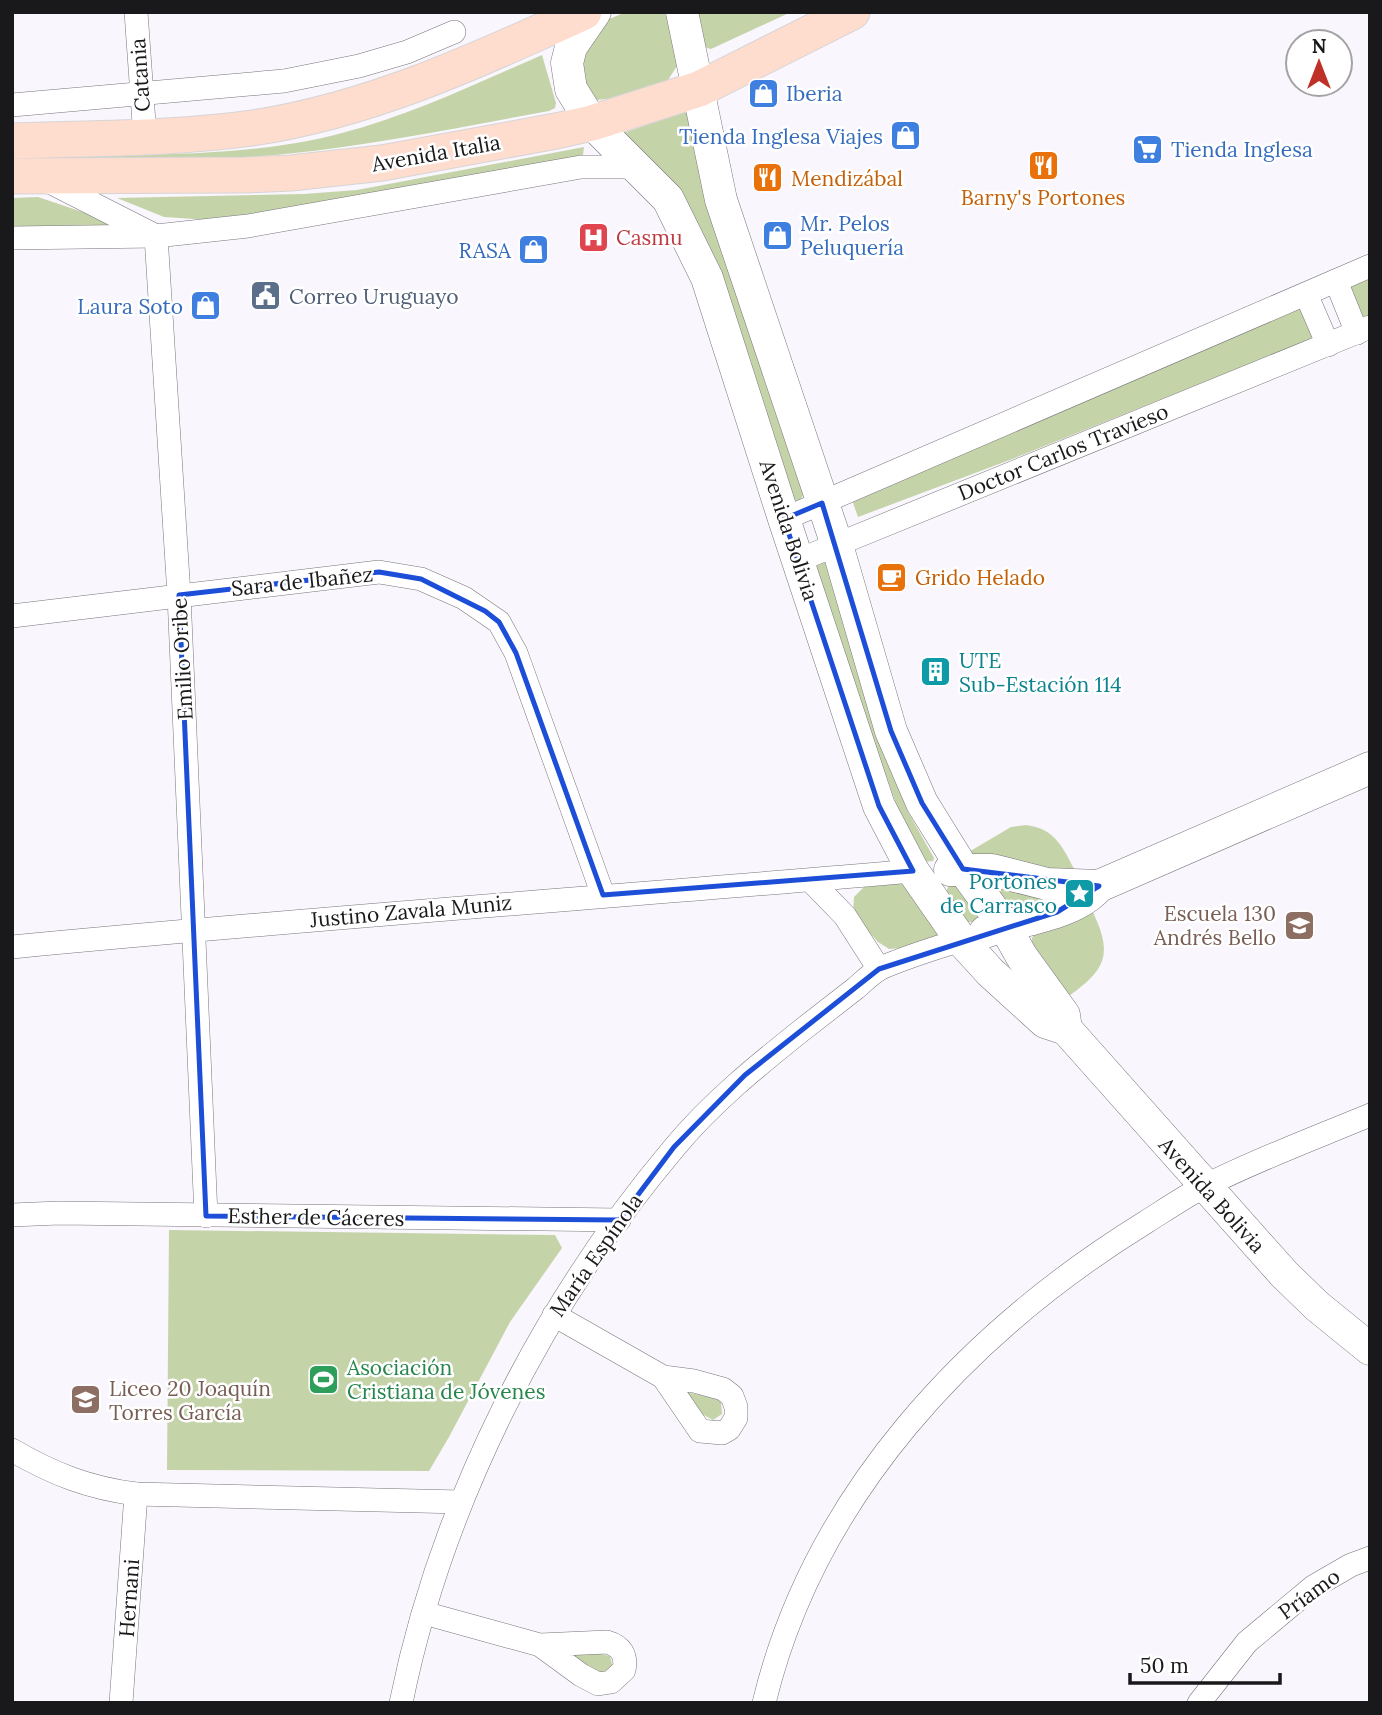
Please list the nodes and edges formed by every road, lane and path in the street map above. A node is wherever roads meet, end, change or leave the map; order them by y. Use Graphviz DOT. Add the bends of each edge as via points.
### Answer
graph roads {
  1 [pos="136,12"];
  2 [pos="584,12"];
  3 [pos="595,12"];
  4 [pos="682,12"];
  5 [pos="870,12"];
  6 [pos="845,16"];
  7 [pos="454,33"];
  8 [pos="699,89"];
  9 [pos="142,94"];
  10 [pos="12,105"];
  11 [pos="592,123"];
  12 [pos="145,137"];
  13 [pos="12,141"];
  14 [pos="634,167"];
  15 [pos="25,176"];
  16 [pos="156,236"];
  17 [pos="12,238"];
  18 [pos="1370,266"];
  19 [pos="1336,281"];
  20 [pos="1306,294"];
  21 [pos="1364,330"];
  22 [pos="1328,345"];
  23 [pos="822,503"];
  24 [pos="783,519"];
  25 [pos="837,545"];
  26 [pos="799,560"];
  27 [pos="179,595"];
  28 [pos="12,616"];
  29 [pos="1370,768"];
  30 [pos="963,869"];
  31 [pos="912,871"];
  32 [pos="811,881"];
  33 [pos="1099,886"];
  34 [pos="603,895"];
  35 [pos="1004,925"];
  36 [pos="194,929"];
  37 [pos="961,940"];
  38 [pos="12,947"];
  39 [pos="879,969"];
  40 [pos="1066,1029"];
  41 [pos="1370,1115"];
  42 [pos="1204,1186"];
  43 [pos="12,1215"];
  44 [pos="206,1216"];
  45 [pos="619,1220"];
  46 [pos="554,1315"];
  47 [pos="1370,1349"];
  48 [pos="663,1377"];
  49 [pos="12,1450"];
  50 [pos="136,1493"];
  51 [pos="461,1502"];
  52 [pos="1370,1558"];
  53 [pos="424,1613"];
  54 [pos="540,1645"];
  55 [pos="121,1703"];
  56 [pos="401,1703"];
  57 [pos="764,1703"];
  58 [pos="1199,1703"];
  1 -- 9 [label="street, Catania"];
  2 -- 12 [label="main road" via="386,95 253,127"];
  3 -- 11 [label="street, Avenida Bolivia" via="571,47 567,63 571,89"];
  4 -- 8 [label="street, Avenida Bolivia"];
  5 -- 6 [label="street, Avenida Italia"];
  6 -- 8 [label="main road, Avenida Italia"];
  7 -- 9 [label="street" via="359,66 284,81"];
  8 -- 11 [label="main road, Avenida Italia"];
  8 -- 23 [label="street, Avenida Bolivia" via="721,200"];
  9 -- 10 [label="street"];
  9 -- 12 [label="street, Catania"];
  11 -- 14 [label="street, Avenida Bolivia"];
  11 -- 15 [label="main road, Avenida Italia" via="382,163 304,171"];
  12 -- 13 [label="main road"];
  14 -- 16 [label="street, Avenida Italia" via="581,167 248,226"];
  14 -- 24 [label="street, Avenida Bolivia" via="668,199 707,278"];
  15 -- 16 [label="street"];
  16 -- 17 [label="street, Avenida Italia"];
  16 -- 27 [label="street, Emilio Oribe"];
  18 -- 19 [label="street"];
  19 -- 20 [label="street"];
  19 -- 21 [label="street, Doctor Carlos Travieso"];
  20 -- 22 [label="street"];
  20 -- 23 [label="street"];
  21 -- 22 [label="street, Doctor Carlos Travieso"];
  22 -- 25 [label="street, Doctor Carlos Travieso"];
  23 -- 24 [label="street"];
  23 -- 25 [label="street, Avenida Bolivia"];
  24 -- 26 [label="street, Avenida Bolivia"];
  25 -- 26 [label="street, Doctor Carlos Travieso"];
  25 -- 30 [label="street, Avenida Bolivia" via="891,731 922,803"];
  26 -- 31 [label="street, Avenida Bolivia" via="879,806"];
  27 -- 28 [label="street, Sara de Ibañez"];
  27 -- 34 [label="street, Sara de Ibañez" via="379,572 421,579 485,611 499,622 516,653"];
  27 -- 36 [label="street, Emilio Oribe"];
  29 -- 33 [label="street"];
  30 -- 31 [label="street, Justino Zavala Muniz"];
  30 -- 33 [label="street, Justino Zavala Muniz" via="992,870 1047,884"];
  30 -- 35 [label="street, Avenida Bolivia"];
  31 -- 32 [label="street, Justino Zavala Muniz"];
  31 -- 37 [label="street, Avenida Bolivia"];
  32 -- 34 [label="street, Justino Zavala Muniz"];
  32 -- 39 [label="street" via="845,916"];
  33 -- 35 [label="street" via="1093,894 1058,912"];
  34 -- 36 [label="street, Justino Zavala Muniz"];
  35 -- 37 [label="street"];
  35 -- 40 [label="street, Avenida Bolivia" via="1064,1015"];
  36 -- 38 [label="street, Justino Zavala Muniz"];
  36 -- 44 [label="street, Emilio Oribe"];
  37 -- 39 [label="street, María Espínola"];
  37 -- 40 [label="street, Avenida Bolivia" via="1045,1021"];
  39 -- 45 [label="street, María Espínola" via="745,1075 674,1147"];
  40 -- 42 [label="street, Avenida Bolivia"];
  41 -- 42 [label="street"];
  42 -- 47 [label="street, Avenida Bolivia" via="1284,1274"];
  42 -- 57 [label="street" via="1039,1295 953,1372 909,1423 817,1557"];
  43 -- 44 [label="street, Esther de Cáceres"];
  44 -- 45 [label="street, Esther de Cáceres"];
  45 -- 46 [label="street, María Espínola"];
  46 -- 48 [label="street"];
  46 -- 51 [label="street, María Espínola" via="504,1406"];
  49 -- 50 [label="street" via="71,1479"];
  50 -- 51 [label="street"];
  50 -- 55 [label="street, Hernani"];
  51 -- 53 [label="street, María Espínola"];
  52 -- 58 [label="street, Príamo" via="1313,1587 1247,1642"];
  53 -- 54 [label="street"];
  53 -- 56 [label="street, María Espínola"];
}
